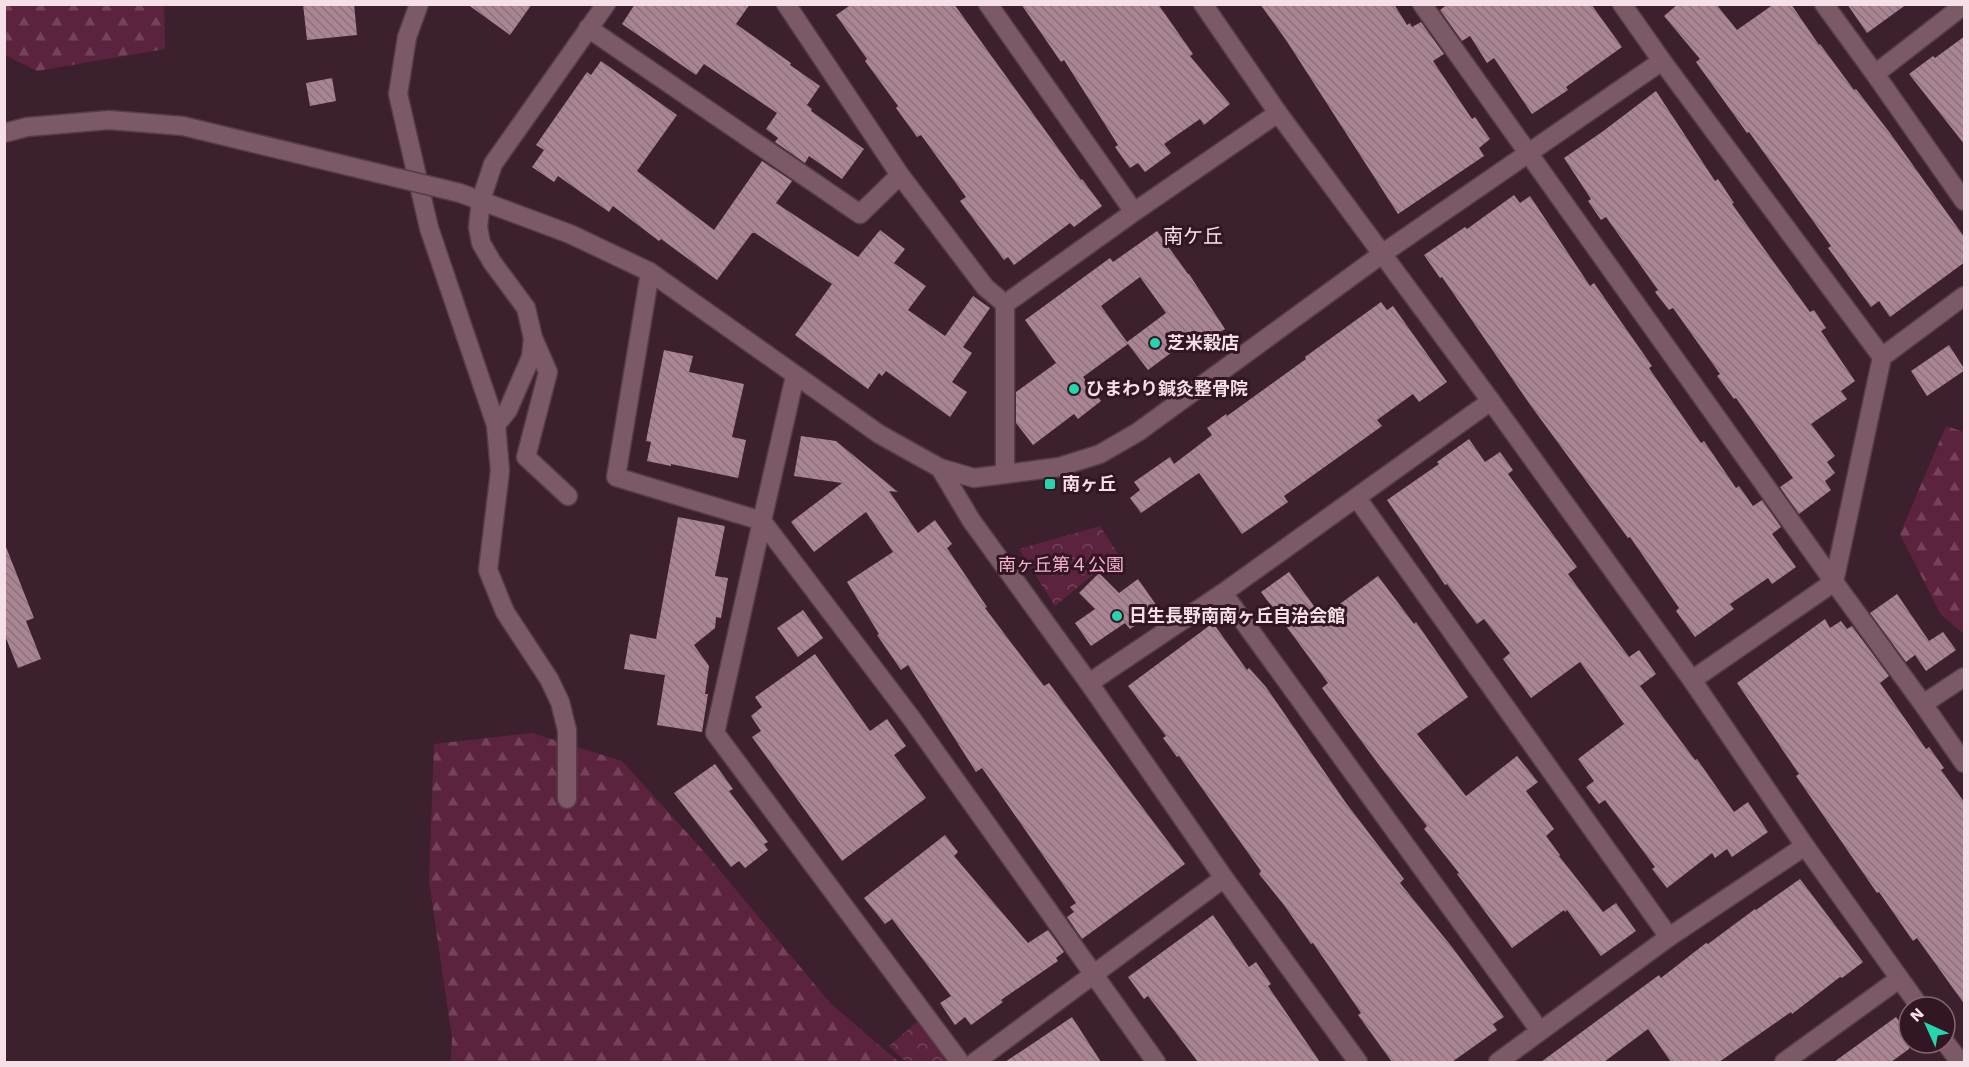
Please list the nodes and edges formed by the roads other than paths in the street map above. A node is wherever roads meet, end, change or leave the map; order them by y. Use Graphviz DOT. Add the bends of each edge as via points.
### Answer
graph roads {
  1 [pos="419,4"];
  2 [pos="606,4"];
  3 [pos="786,4"];
  4 [pos="988,4"];
  5 [pos="1203,4"];
  6 [pos="1422,4"];
  7 [pos="1622,4"];
  8 [pos="1824,4"];
  9 [pos="1965,5"];
  10 [pos="588,28"];
  11 [pos="1662,61"];
  12 [pos="1875,74"];
  13 [pos="1278,112"];
  14 [pos="4,133"];
  15 [pos="1529,153"];
  16 [pos="900,175"];
  17 [pos="481,200"];
  18 [pos="1965,201"];
  19 [pos="1134,212"];
  20 [pos="1382,254"];
  21 [pos="650,272"];
  22 [pos="1965,296"];
  23 [pos="1005,304"];
  24 [pos="533,338"];
  25 [pos="1882,357"];
  26 [pos="795,376"];
  27 [pos="1491,401"];
  28 [pos="496,425"];
  29 [pos="940,468"];
  30 [pos="1005,474"];
  31 [pos="568,496"];
  32 [pos="1357,498"];
  33 [pos="762,521"];
  34 [pos="1834,582"];
  35 [pos="1223,593"];
  36 [pos="1965,677"];
  37 [pos="1692,680"];
  38 [pos="1089,683"];
  39 [pos="1923,704"];
  40 [pos="1965,763"];
  41 [pos="567,799"];
  42 [pos="1805,846"];
  43 [pos="1224,878"];
  44 [pos="1669,937"];
  45 [pos="1094,975"];
  46 [pos="1899,979"];
  47 [pos="1911,995"];
  48 [pos="1540,1031"];
  49 [pos="960,1062"];
  50 [pos="975,1062"];
  51 [pos="1156,1062"];
  52 [pos="1358,1062"];
  53 [pos="1498,1062"];
  54 [pos="1784,1062"];
  1 -- 28 [label="street" via="407,37 398,94 429,228"];
  2 -- 10 [label="street"];
  3 -- 16 [label="street"];
  4 -- 19 [label="street"];
  5 -- 13 [label="street"];
  6 -- 15 [label="street"];
  7 -- 11 [label="street"];
  8 -- 12 [label="street"];
  9 -- 12 [label="street"];
  10 -- 16 [label="street" via="860,214"];
  10 -- 17 [label="street" via="493,165"];
  11 -- 15 [label="street"];
  11 -- 25 [label="street"];
  12 -- 18 [label="street"];
  13 -- 19 [label="street"];
  13 -- 20 [label="street"];
  14 -- 17 [label="street, bridge" via="27,127 109,120 183,126"];
  15 -- 20 [label="street"];
  15 -- 34 [label="street"];
  16 -- 23 [label="street" via="985,287"];
  17 -- 21 [label="street" via="570,234"];
  17 -- 24 [label="street" via="481,243 526,308"];
  19 -- 23 [label="street"];
  20 -- 27 [label="street"];
  20 -- 30 [label="street" via="1138,432 1100,454 1059,467"];
  21 -- 26 [label="street"];
  21 -- 33 [label="street" via="616,477"];
  22 -- 25 [label="street"];
  23 -- 30 [label="street"];
  24 -- 28 [label="street" via="531,357 508,410"];
  24 -- 31 [label="street" via="548,372 526,457"];
  25 -- 34 [label="street"];
  26 -- 29 [label="street" via="879,434"];
  26 -- 33 [label="street"];
  27 -- 32 [label="street"];
  27 -- 37 [label="street"];
  28 -- 41 [label="street" via="500,471 488,570 505,612 549,678 560,702 567,730"];
  29 -- 30 [label="street" via="974,478"];
  29 -- 38 [label="street" via="971,520"];
  32 -- 35 [label="street"];
  32 -- 44 [label="street"];
  33 -- 45 [label="street" via="912,719"];
  33 -- 49 [label="street" via="715,733"];
  34 -- 37 [label="street"];
  34 -- 39 [label="street"];
  35 -- 38 [label="street"];
  35 -- 48 [label="street"];
  36 -- 39 [label="street"];
  37 -- 42 [label="street"];
  38 -- 43 [label="street"];
  39 -- 40 [label="street"];
  42 -- 44 [label="street"];
  42 -- 46 [label="street"];
  43 -- 45 [label="street"];
  43 -- 52 [label="street"];
  44 -- 48 [label="street"];
  45 -- 50 [label="street"];
  45 -- 51 [label="street"];
  46 -- 47 [label="street"];
  46 -- 54 [label="street"];
  48 -- 53 [label="street"];
}
